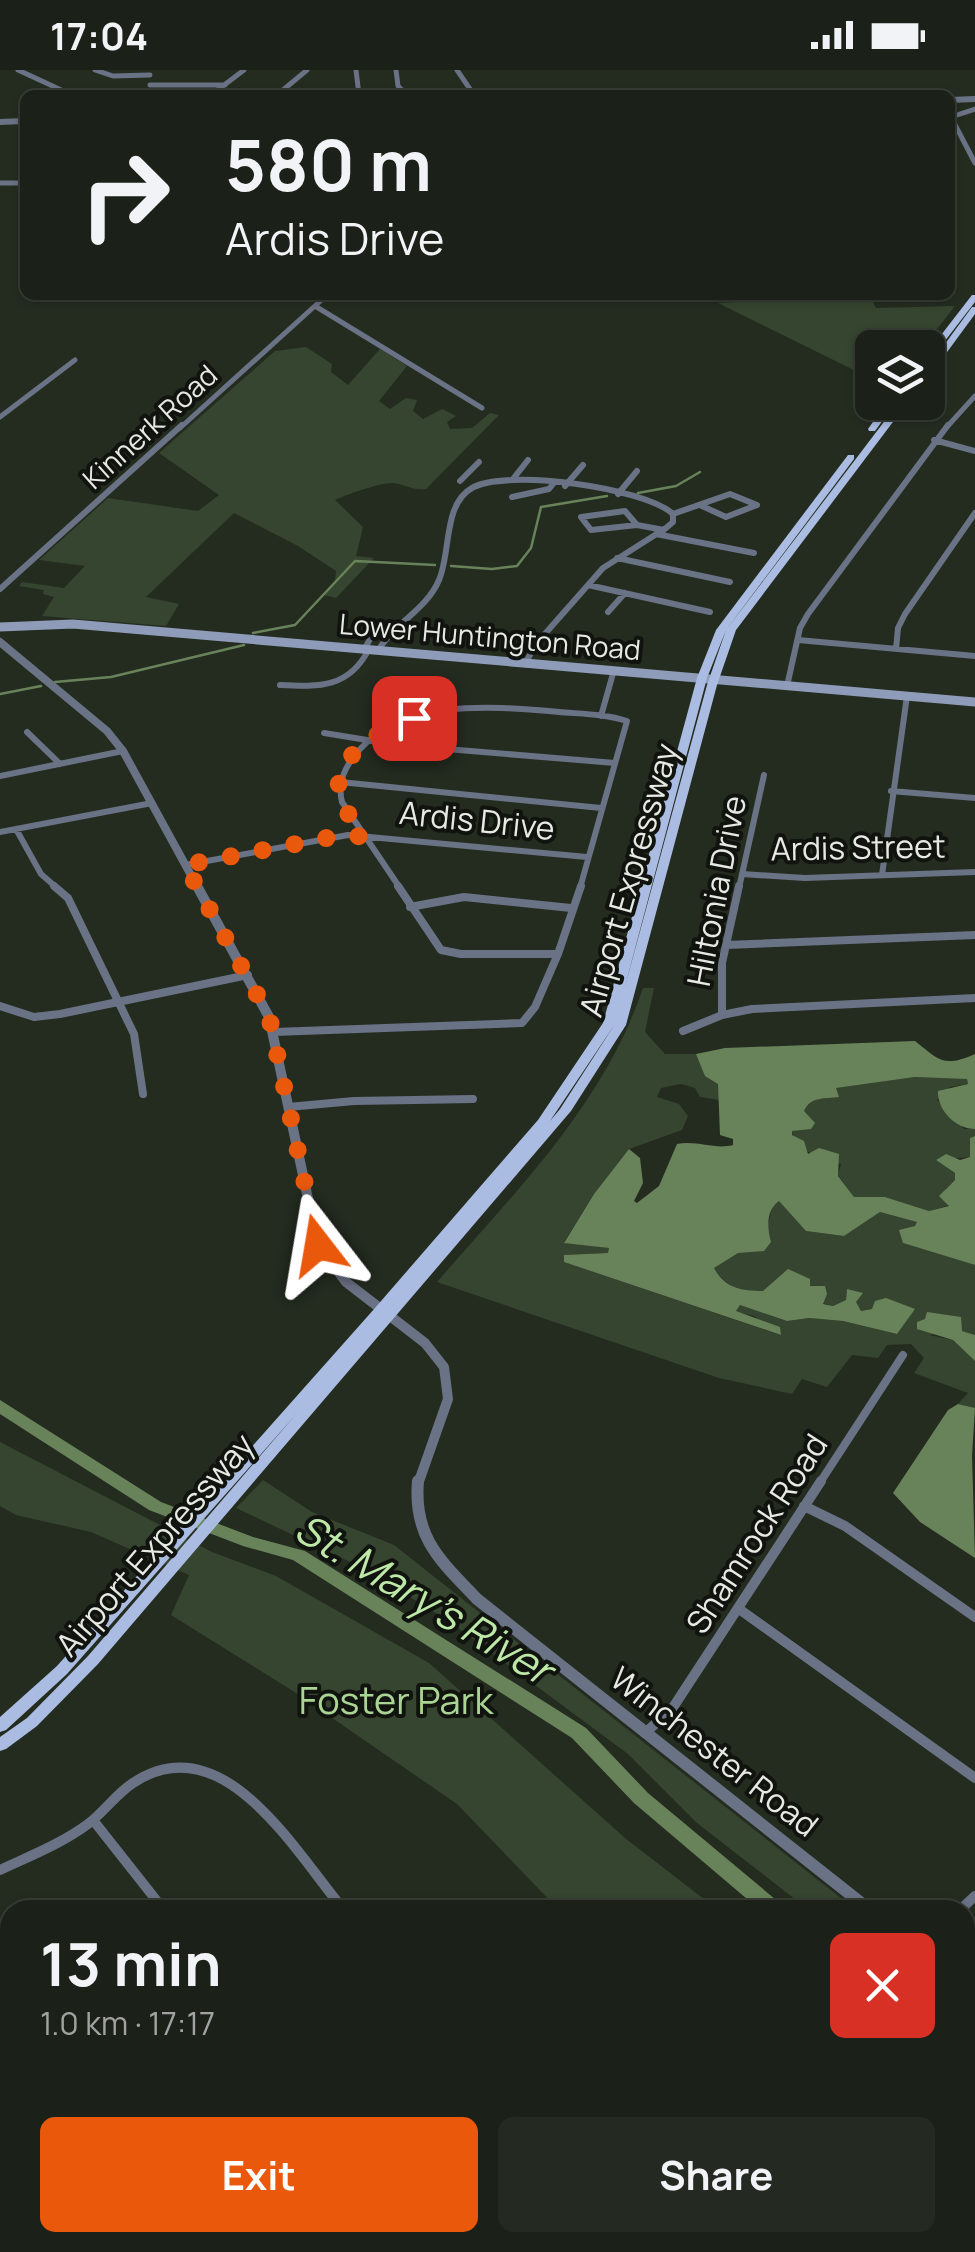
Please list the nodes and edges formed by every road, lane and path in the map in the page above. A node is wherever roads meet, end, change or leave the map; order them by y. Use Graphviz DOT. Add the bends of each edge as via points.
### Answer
graph roads {
  1 [pos="18,70"];
  2 [pos="95,70"];
  3 [pos="244,70"];
  4 [pos="307,70"];
  5 [pos="150,73"];
  6 [pos="150,85"];
  7 [pos="225,85"];
  8 [pos="61,90"];
  9 [pos="150,90"];
  10 [pos="218,90"];
  11 [pos="284,90"];
  12 [pos="955,126"];
  13 [pos="975,163"];
  14 [pos="975,297"];
  15 [pos="322,300"];
  16 [pos="315,306"];
  17 [pos="975,309"];
  18 [pos="945,335"];
  19 [pos="945,349"];
  20 [pos="75,360"];
  21 [pos="973,399"];
  22 [pos="482,408"];
  23 [pos="0,417"];
  24 [pos="878,420"];
  25 [pos="890,420"];
  26 [pos="934,440"];
  27 [pos="975,451"];
  28 [pos="528,460"];
  29 [pos="479,462"];
  30 [pos="583,466"];
  31 [pos="470,470"];
  32 [pos="637,471"];
  33 [pos="514,479"];
  34 [pos="497,480"];
  35 [pos="460,481"];
  36 [pos="552,484"];
  37 [pos="565,486"];
  38 [pos="618,494"];
  39 [pos="512,497"];
  40 [pos="702,506"];
  41 [pos="975,513"];
  42 [pos="672,514"];
  43 [pos="637,526"];
  44 [pos="660,532"];
  45 [pos="754,554"];
  46 [pos="617,558"];
  47 [pos="730,582"];
  48 [pos="588,586"];
  49 [pos="0,589"];
  50 [pos="625,593"];
  51 [pos="608,612"];
  52 [pos="710,612"];
  53 [pos="0,627"];
  54 [pos="393,627"];
  55 [pos="798,640"];
  56 [pos="0,642"];
  57 [pos="371,649"];
  58 [pos="896,649"];
  59 [pos="975,656"];
  60 [pos="532,663"];
  61 [pos="614,670"];
  62 [pos="708,678"];
  63 [pos="280,685"];
  64 [pos="787,686"];
  65 [pos="907,696"];
  66 [pos="975,702"];
  67 [pos="601,716"];
  68 [pos="27,732"];
  69 [pos="324,733"];
  70 [pos="367,741"];
  71 [pos="122,751"];
  72 [pos="615,763"];
  73 [pos="60,764"];
  74 [pos="0,776"];
  75 [pos="764,776"];
  76 [pos="340,782"];
  77 [pos="891,790"];
  78 [pos="975,798"];
  79 [pos="152,803"];
  80 [pos="602,808"];
  81 [pos="16,829"];
  82 [pos="0,832"];
  83 [pos="364,836"];
  84 [pos="587,857"];
  85 [pos="185,865"];
  86 [pos="975,872"];
  87 [pos="742,874"];
  88 [pos="882,875"];
  89 [pos="410,907"];
  90 [pos="571,908"];
  91 [pos="975,935"];
  92 [pos="726,945"];
  93 [pos="558,954"];
  94 [pos="248,975"];
  95 [pos="975,998"];
  96 [pos="120,1002"];
  97 [pos="0,1006"];
  98 [pos="722,1015"];
  99 [pos="683,1030"];
  100 [pos="274,1032"];
  101 [pos="143,1094"];
  102 [pos="472,1099"];
  103 [pos="288,1107"];
  104 [pos="384,1314"];
  105 [pos="903,1355"];
  106 [pos="804,1506"];
  107 [pos="158,1571"];
  108 [pos="739,1609"];
  109 [pos="975,1617"];
  110 [pos="0,1726"];
  111 [pos="645,1733"];
  112 [pos="0,1745"];
  113 [pos="975,1778"];
  114 [pos="93,1820"];
  115 [pos="0,1870"];
  116 [pos="156,1900"];
  117 [pos="335,1900"];
  118 [pos="857,1900"];
  1 -- 8 [label="street"];
  2 -- 5 [label="street" via="113,76"];
  3 -- 7 [label="street"];
  4 -- 11 [label="street"];
  5 -- 6 [label="street"];
  6 -- 7 [label="street"];
  6 -- 9 [label="street"];
  7 -- 10 [label="street"];
  12 -- 13 [label="street"];
  14 -- 18 [label="main road"];
  15 -- 16 [label="street, Kinnerk Road"];
  16 -- 22 [label="street"];
  16 -- 49 [label="street, Kinnerk Road"];
  17 -- 19 [label="main road"];
  20 -- 23 [label="street"];
  21 -- 26 [label="street"];
  24 -- 62 [label="main road, Airport Expressway" via="721,630"];
  25 -- 62 [label="main road, Airport Expressway" via="732,630"];
  26 -- 27 [label="street"];
  26 -- 55 [label="street" via="808,614"];
  28 -- 33 [label="street"];
  29 -- 31 [label="street"];
  30 -- 37 [label="street"];
  31 -- 34 [label="street"];
  31 -- 35 [label="street"];
  32 -- 38 [label="street"];
  33 -- 34 [label="street"];
  33 -- 36 [label="street"];
  34 -- 54 [label="street" via="460,498 438,583"];
  36 -- 37 [label="street"];
  36 -- 39 [label="street"];
  37 -- 38 [label="street"];
  38 -- 42 [label="street" via="652,500"];
  40 -- 40 [label="street" via="735,494 758,504 726,517"];
  40 -- 42 [label="street"];
  41 -- 58 [label="street" via="906,614"];
  42 -- 44 [label="street" via="673,522"];
  43 -- 43 [label="street" via="591,530 581,517 625,511"];
  43 -- 44 [label="street"];
  44 -- 45 [label="street"];
  44 -- 46 [label="street"];
  46 -- 47 [label="street"];
  46 -- 48 [label="street"];
  48 -- 50 [label="street"];
  48 -- 60 [label="street"];
  50 -- 51 [label="street"];
  50 -- 52 [label="street"];
  53 -- 57 [label="main road, Lower Huntington Road" via="73,624"];
  54 -- 57 [label="street"];
  54 -- 57 [label="street" via="374,632"];
  55 -- 58 [label="street"];
  55 -- 64 [label="street"];
  56 -- 71 [label="street, Winchester Road"];
  57 -- 60 [label="main road, Lower Huntington Road"];
  57 -- 63 [label="street" via="344,682"];
  58 -- 59 [label="street"];
  60 -- 61 [label="main road, Lower Huntington Road"];
  61 -- 62 [label="main road, Lower Huntington Road"];
  61 -- 67 [label="street"];
  62 -- 64 [label="main road, Lower Huntington Road"];
  62 -- 104 [label="main road, Airport Expressway" via="620,1025 565,1111"];
  64 -- 65 [label="main road, Lower Huntington Road"];
  65 -- 66 [label="main road, Lower Huntington Road"];
  65 -- 77 [label="street"];
  67 -- 70 [label="street" via="457,709 394,725"];
  67 -- 72 [label="street" via="627,720"];
  68 -- 73 [label="street"];
  69 -- 70 [label="street"];
  70 -- 72 [label="street"];
  70 -- 76 [label="street"];
  71 -- 73 [label="street"];
  71 -- 79 [label="street, Winchester Road"];
  72 -- 80 [label="street"];
  73 -- 74 [label="street"];
  75 -- 87 [label="street, Hiltonia Drive"];
  76 -- 80 [label="street"];
  76 -- 83 [label="street" via="342,802"];
  77 -- 78 [label="street"];
  77 -- 88 [label="street"];
  79 -- 81 [label="street"];
  79 -- 85 [label="street, Winchester Road"];
  80 -- 84 [label="street"];
  81 -- 82 [label="street"];
  81 -- 96 [label="street" via="41,874 68,898"];
  83 -- 84 [label="street, Ardis Drive"];
  83 -- 85 [label="street, Ardis Drive"];
  83 -- 89 [label="street"];
  84 -- 90 [label="street"];
  85 -- 94 [label="street, Winchester Road"];
  86 -- 88 [label="street, Ardis Street"];
  87 -- 88 [label="street, Ardis Street"];
  87 -- 92 [label="street, Hiltonia Drive"];
  89 -- 90 [label="street" via="464,897"];
  89 -- 93 [label="street" via="441,950"];
  90 -- 93 [label="street"];
  91 -- 92 [label="street"];
  92 -- 98 [label="street, Hiltonia Drive"];
  93 -- 100 [label="street" via="544,993 522,1023"];
  94 -- 96 [label="street"];
  94 -- 100 [label="street, Winchester Road"];
  95 -- 98 [label="street"];
  96 -- 97 [label="street" via="34,1017"];
  96 -- 101 [label="street" via="134,1034"];
  98 -- 99 [label="street"];
  100 -- 103 [label="street, Winchester Road"];
  102 -- 103 [label="street"];
  103 -- 104 [label="street, Winchester Road" via="318,1245 346,1282"];
  104 -- 107 [label="main road, Airport Expressway"];
  104 -- 111 [label="street, Winchester Road" via="438,1357 448,1382 418,1482 416,1504 428,1548 477,1599"];
  105 -- 106 [label="street, Shamrock Road"];
  106 -- 108 [label="street, Shamrock Road"];
  106 -- 109 [label="street" via="845,1526"];
  107 -- 110 [label="main road, Airport Expressway"];
  107 -- 112 [label="main road, Airport Expressway" via="64,1691"];
  108 -- 111 [label="street, Shamrock Road" via="672,1709"];
  108 -- 113 [label="street"];
  111 -- 118 [label="street, Winchester Road"];
  114 -- 115 [label="street"];
  114 -- 116 [label="street"];
  114 -- 117 [label="street" via="130,1785 162,1770 191,1767 223,1776"];
}
